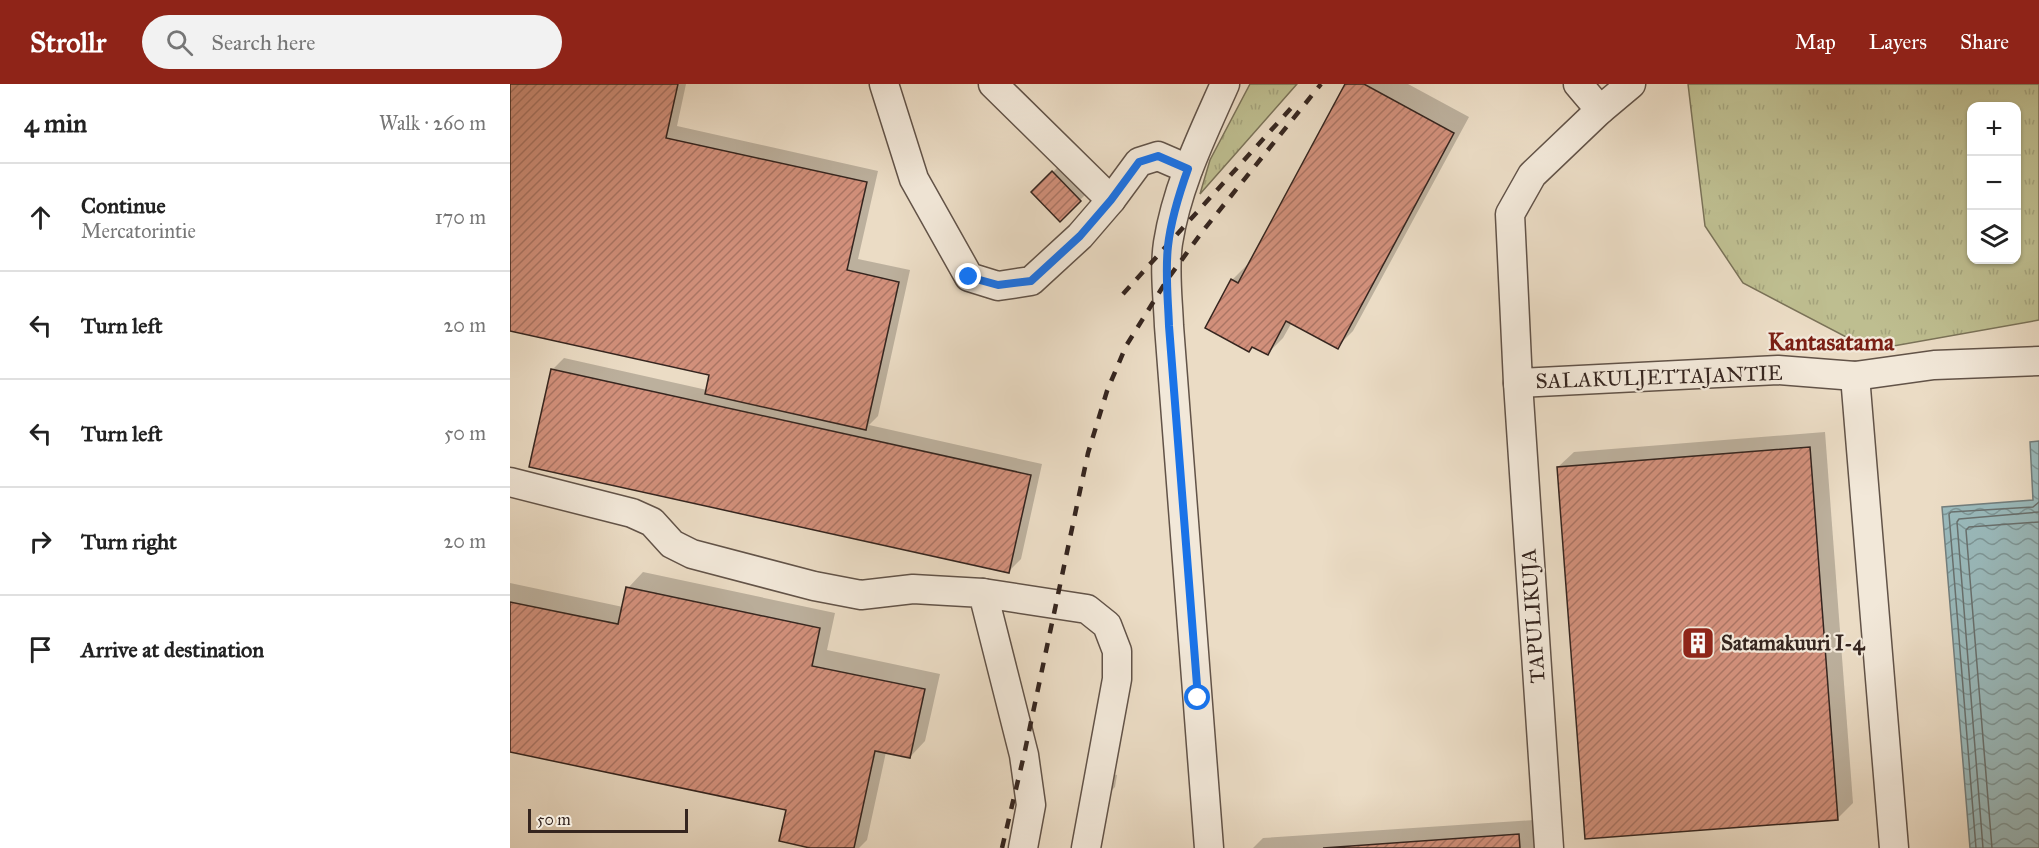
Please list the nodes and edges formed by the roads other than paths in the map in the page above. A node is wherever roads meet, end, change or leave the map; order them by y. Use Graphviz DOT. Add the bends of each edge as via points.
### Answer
graph roads {
  1 [pos="884,84"];
  2 [pos="993,84"];
  3 [pos="1225,84"];
  4 [pos="1578,84"];
  5 [pos="1631,84"];
  6 [pos="1600,110"];
  7 [pos="1188,169"];
  8 [pos="1111,200"];
  9 [pos="2039,361"];
  10 [pos="1855,376"];
  11 [pos="1518,383"];
  12 [pos="510,482"];
  13 [pos="983,593"];
  14 [pos="1023,848"];
  15 [pos="1086,848"];
  16 [pos="1209,848"];
  17 [pos="1549,848"];
  18 [pos="1894,848"];
  1 -- 8 [label="street" via="914,179 969,277 998,285 1031,281 1080,236"];
  2 -- 8 [label="street"];
  3 -- 7 [label="street"];
  4 -- 6 [label="street"];
  5 -- 6 [label="street, SALAKULJETTAJANTIE"];
  6 -- 11 [label="street, SALAKULJETTAJANTIE" via="1532,175 1510,214"];
  7 -- 8 [label="street" via="1158,156 1139,162"];
  7 -- 16 [label="street" via="1175,206 1167,280"];
  9 -- 10 [label="street, SALAKULJETTAJANTIE" via="1934,365"];
  10 -- 11 [label="street, SALAKULJETTAJANTIE" via="1778,370"];
  10 -- 18 [label="street"];
  11 -- 17 [label="street, TAPULIKUJA"];
  12 -- 13 [label="street" via="632,513 652,522 672,544 692,554 814,586 861,595 913,589"];
  13 -- 14 [label="street" via="1024,755 1031,805"];
  13 -- 15 [label="street" via="1087,609 1107,625 1117,651 1117,679"];
}
